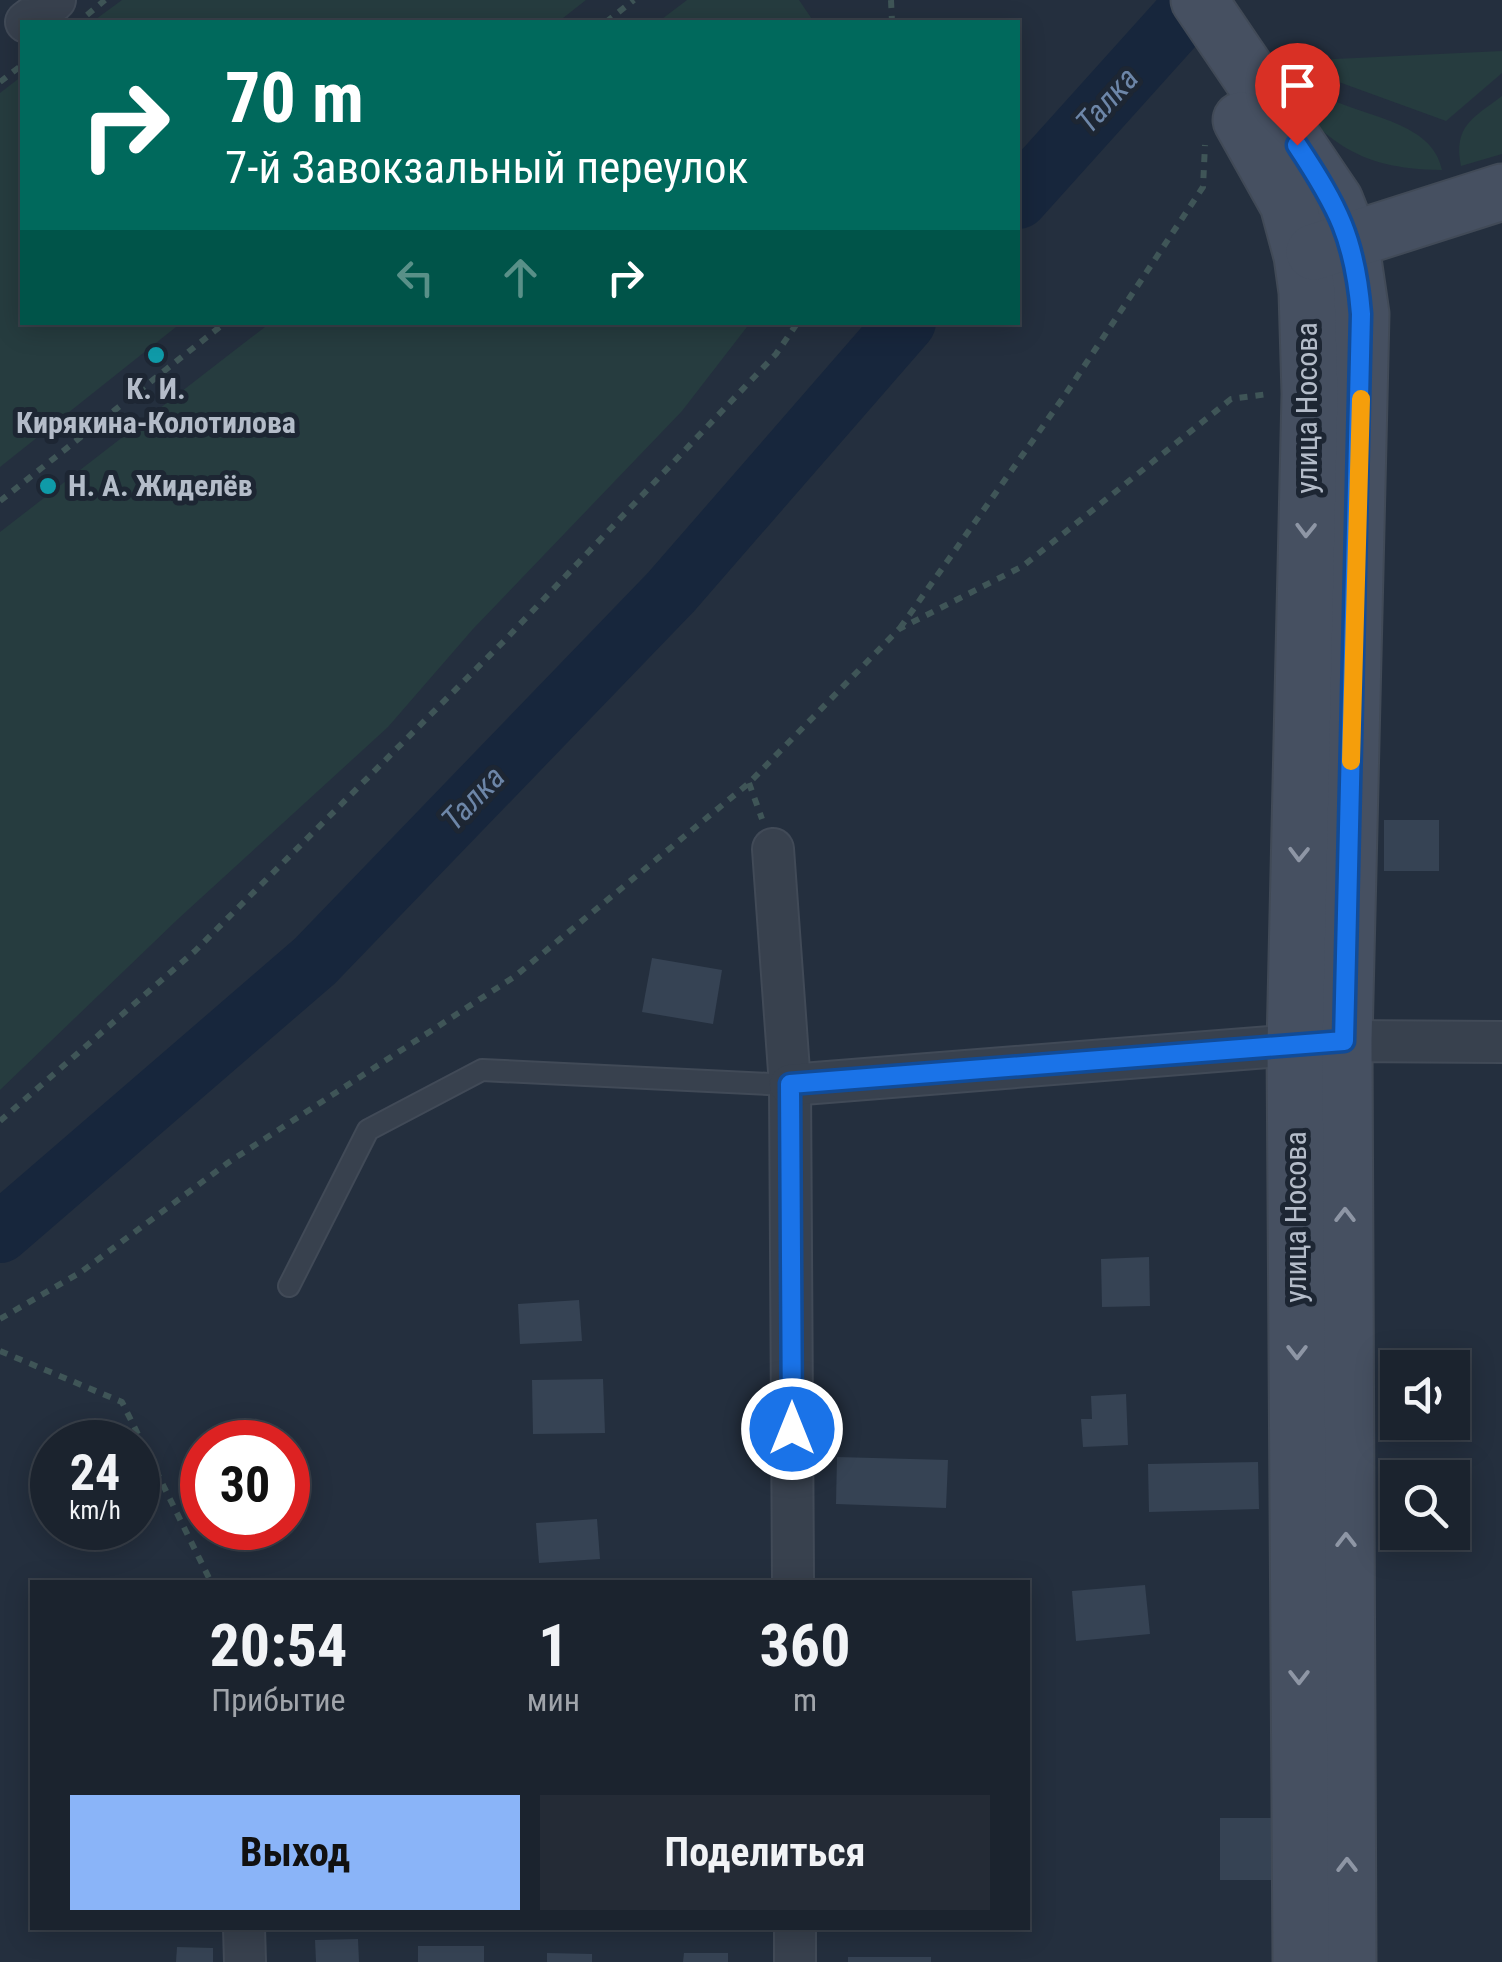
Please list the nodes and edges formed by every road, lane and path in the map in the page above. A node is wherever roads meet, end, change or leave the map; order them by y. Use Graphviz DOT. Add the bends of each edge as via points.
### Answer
graph roads {
  1 [pos="2,0"];
  2 [pos="55,0"];
  3 [pos="634,0"];
  4 [pos="1164,0"];
  5 [pos="1199,0"];
  6 [pos="28,20"];
  7 [pos="609,20"];
  8 [pos="20,21"];
  9 [pos="20,26"];
  10 [pos="0,42"];
  11 [pos="20,67"];
  12 [pos="0,82"];
  13 [pos="1222,90"];
  14 [pos="1502,192"];
  15 [pos="1502,227"];
  16 [pos="1329,266"];
  17 [pos="222,325"];
  18 [pos="796,325"];
  19 [pos="1279,393"];
  20 [pos="0,501"];
  21 [pos="899,629"];
  22 [pos="773,848"];
  23 [pos="1502,1042"];
  24 [pos="1319,1043"];
  25 [pos="790,1084"];
  26 [pos="0,1121"];
  27 [pos="289,1286"];
  28 [pos="0,1319"];
  29 [pos="0,1351"];
  30 [pos="210,1580"];
  31 [pos="793,1580"];
  32 [pos="244,1930"];
  33 [pos="795,1930"];
  34 [pos="246,1962"];
  35 [pos="795,1962"];
  36 [pos="1302,1962"];
  37 [pos="1348,1962"];
  1 -- 8 [label="street"];
  2 -- 6 [label="street"];
  3 -- 7 [label="path"];
  4 -- 13 [label="main road"];
  5 -- 13 [label="main road"];
  9 -- 10 [label="street"];
  11 -- 12 [label="path"];
  13 -- 16 [label="main road" via="1334,201"];
  13 -- 21 [label="path" via="1203,187"];
  14 -- 16 [label="main road"];
  15 -- 16 [label="main road"];
  16 -- 24 [label="main road, улица Носова" via="1361,394"];
  17 -- 20 [label="path"];
  18 -- 26 [label="path" via="776,354 506,639 195,951"];
  19 -- 21 [label="path" via="1231,400 1023,566"];
  21 -- 28 [label="path" via="748,783 514,976 228,1162 81,1272"];
  22 -- 25 [label="street"];
  23 -- 24 [label="street"];
  24 -- 25 [label="street"];
  24 -- 36 [label="main road, улица Носова, one-way"];
  37 -- 24 [label="main road, улица Носова, one-way"];
  25 -- 27 [label="lane" via="482,1070 368,1130"];
  25 -- 31 [label="street"];
  29 -- 30 [label="path" via="122,1402"];
  32 -- 34 [label="street"];
  33 -- 35 [label="street"];
}
